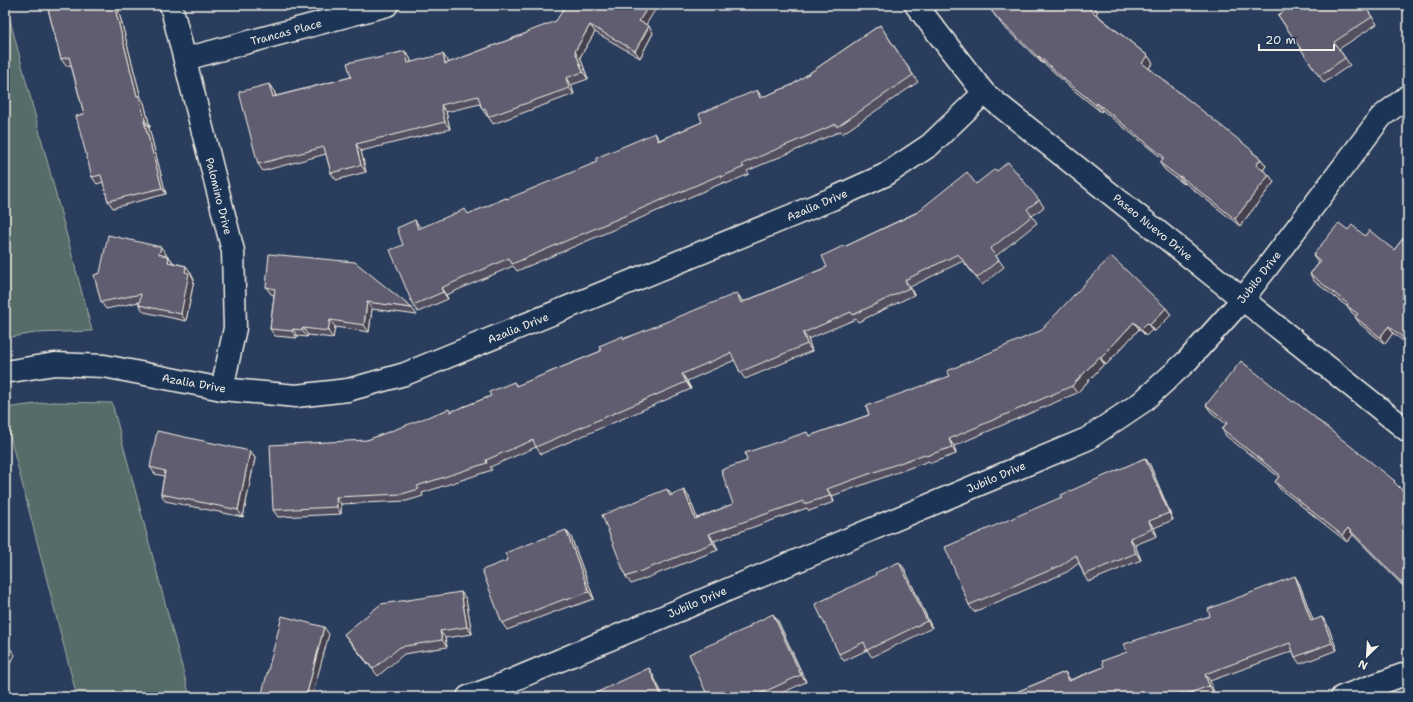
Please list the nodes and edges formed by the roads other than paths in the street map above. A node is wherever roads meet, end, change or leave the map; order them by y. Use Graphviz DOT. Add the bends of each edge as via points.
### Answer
graph roads {
  1 [pos="171,5"];
  2 [pos="387,5"];
  3 [pos="916,5"];
  4 [pos="185,59"];
  5 [pos="984,93"];
  6 [pos="1408,96"];
  7 [pos="1243,299"];
  8 [pos="5,372"];
  9 [pos="222,389"];
  10 [pos="1408,431"];
  11 [pos="1408,673"];
  12 [pos="468,697"];
  13 [pos="1342,697"];
  1 -- 4 [label="street, Palomino Drive"];
  2 -- 4 [label="street, Trancas Place"];
  3 -- 5 [label="street, Paseo Nuevo Drive"];
  4 -- 9 [label="street, Palomino Drive" via="233,251 235,328"];
  5 -- 7 [label="street, Paseo Nuevo Drive"];
  5 -- 9 [label="street, Azalia Drive" via="930,145 885,175 405,374 348,390 296,396"];
  6 -- 7 [label="street, Jubilo Drive" via="1381,117"];
  7 -- 10 [label="street, Paseo Nuevo Drive"];
  7 -- 12 [label="street, Jubilo Drive" via="1187,361 1142,402 1087,439"];
  8 -- 9 [label="street, Azalia Drive" via="55,364 104,366"];
  11 -- 13 [label="street"];
}
